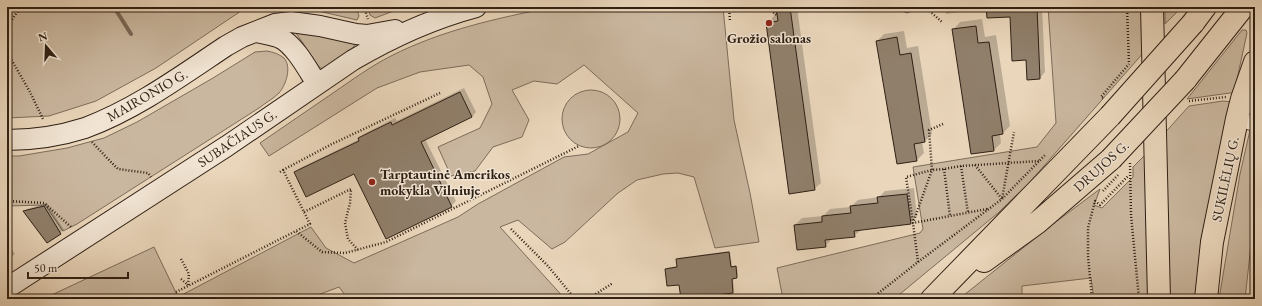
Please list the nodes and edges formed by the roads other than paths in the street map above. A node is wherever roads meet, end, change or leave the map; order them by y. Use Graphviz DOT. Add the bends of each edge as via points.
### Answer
graph roads {
  1 [pos="476,7"];
  2 [pos="1152,7"];
  3 [pos="1243,7"];
  4 [pos="1199,15"];
  5 [pos="415,27"];
  6 [pos="256,32"];
  7 [pos="1255,62"];
  8 [pos="317,84"];
  9 [pos="1245,114"];
  10 [pos="7,140"];
  11 [pos="7,288"];
  12 [pos="933,299"];
  13 [pos="1159,299"];
  14 [pos="1206,299"];
  1 -- 5 [label="main road, SUBAČIAUS G."];
  2 -- 13 [label="main road"];
  3 -- 12 [label="main road, DRUJOS G., bridge" via="1186,91 1038,222"];
  4 -- 12 [label="main road, DRUJOS G., bridge" via="1110,116"];
  5 -- 6 [label="main road, MAIRONIO G." via="367,35 291,22 275,24"];
  5 -- 8 [label="main road, SUBAČIAUS G." via="374,48"];
  6 -- 8 [label="main road" via="281,38 297,55"];
  6 -- 10 [label="main road, MAIRONIO G." via="226,46 128,109 104,120 61,134"];
  7 -- 9 [label="main road, SUKILĖLIŲ G."];
  8 -- 11 [label="main road, SUBAČIAUS G." via="201,164"];
  9 -- 14 [label="main road, SUKILĖLIŲ G." via="1212,242"];
}
